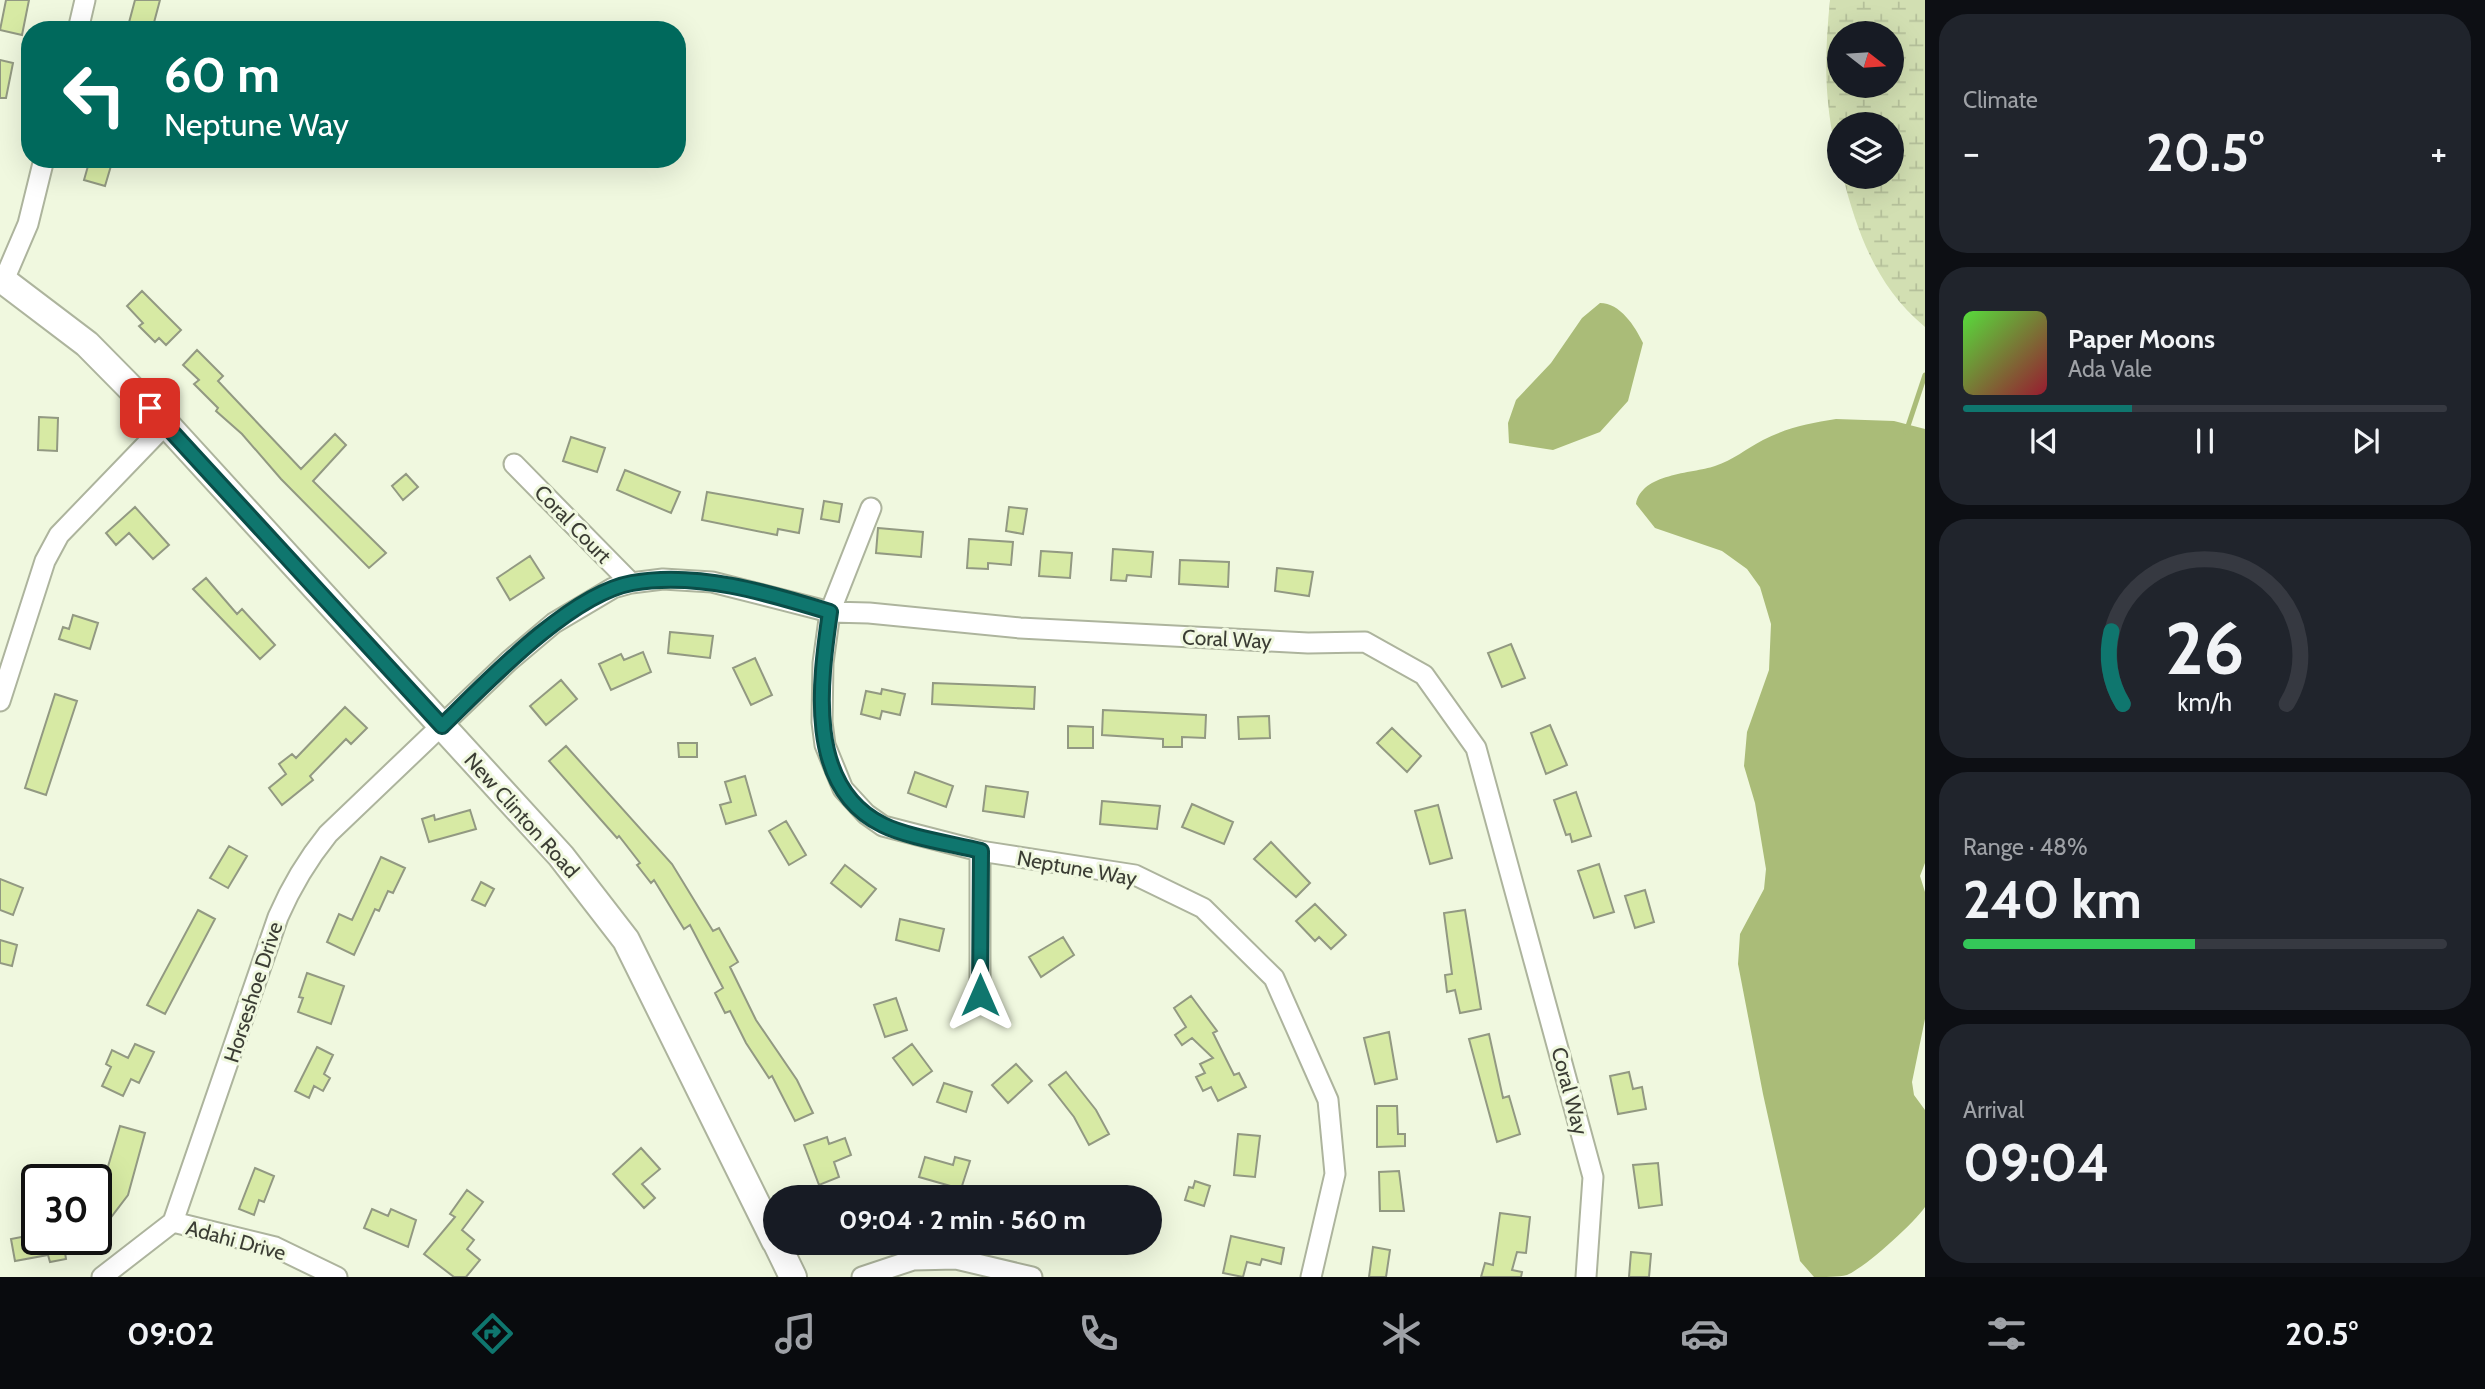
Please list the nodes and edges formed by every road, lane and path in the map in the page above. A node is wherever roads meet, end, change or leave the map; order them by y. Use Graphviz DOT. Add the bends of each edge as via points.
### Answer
graph roads {
  1 [pos="85,0"];
  2 [pos="80,21"];
  3 [pos="42,168"];
  4 [pos="2,279"];
  5 [pos="166,424"];
  6 [pos="514,464"];
  7 [pos="870,508"];
  8 [pos="631,583"];
  9 [pos="830,612"];
  10 [pos="0,701"];
  11 [pos="442,726"];
  12 [pos="981,851"];
  13 [pos="980,995"];
  14 [pos="763,1216"];
  15 [pos="173,1222"];
  16 [pos="782,1255"];
  17 [pos="103,1277"];
  18 [pos="337,1277"];
  19 [pos="793,1277"];
  20 [pos="862,1277"];
  21 [pos="1032,1277"];
  22 [pos="1311,1277"];
  23 [pos="1586,1277"];
  1 -- 2 [label="street"];
  3 -- 4 [label="street" via="28,224"];
  4 -- 5 [label="street, New Clinton Road" via="87,344"];
  5 -- 10 [label="street" via="59,535 45,561"];
  5 -- 11 [label="street, New Clinton Road"];
  6 -- 8 [label="street, Coral Court"];
  7 -- 9 [label="street, Neptune Way"];
  8 -- 9 [label="street, Coral Way" via="663,579 712,582"];
  8 -- 11 [label="street, Coral Way" via="554,623"];
  9 -- 12 [label="street, Neptune Way" via="822,722 832,766 843,789 883,826"];
  9 -- 23 [label="street, Coral Way" via="1020,628 1366,642 1424,676 1476,748 1534,954 1593,1177"];
  11 -- 14 [label="street, New Clinton Road" via="561,856 626,940"];
  11 -- 15 [label="street, Horseshoe Drive" via="328,834 289,892"];
  12 -- 13 [label="street"];
  12 -- 22 [label="street, Neptune Way" via="1135,875 1203,908 1274,978 1328,1100 1335,1174"];
  15 -- 17 [label="street"];
  15 -- 18 [label="street, Adahi Drive" via="275,1247"];
  16 -- 19 [label="street, New Clinton Road"];
  20 -- 21 [label="street" via="913,1260 945,1259"];
}
